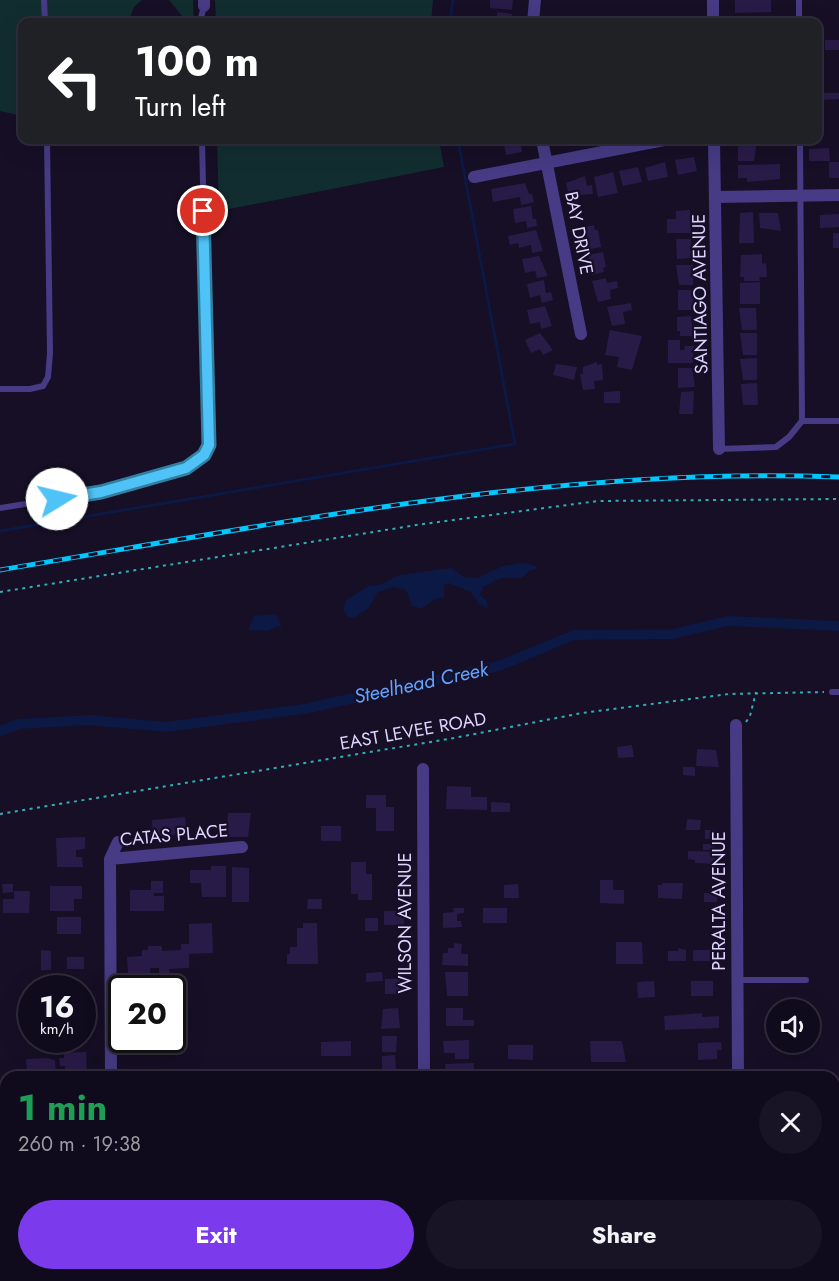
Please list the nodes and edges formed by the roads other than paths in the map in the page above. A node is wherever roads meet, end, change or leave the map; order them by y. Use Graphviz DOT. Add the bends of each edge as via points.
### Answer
graph roads {
  1 [pos="44,0"];
  2 [pos="536,0"];
  3 [pos="712,0"];
  4 [pos="799,0"];
  5 [pos="204,3"];
  6 [pos="45,18"];
  7 [pos="201,18"];
  8 [pos="534,18"];
  9 [pos="713,18"];
  10 [pos="799,18"];
  11 [pos="46,144"];
  12 [pos="202,144"];
  13 [pos="543,144"];
  14 [pos="643,144"];
  15 [pos="714,144"];
  16 [pos="800,144"];
  17 [pos="546,163"];
  18 [pos="474,177"];
  19 [pos="839,195"];
  20 [pos="801,196"];
  21 [pos="716,197"];
  22 [pos="581,334"];
  23 [pos="0,389"];
  24 [pos="802,421"];
  25 [pos="839,421"];
  26 [pos="719,449"];
  27 [pos="0,508"];
  28 [pos="736,725"];
  29 [pos="423,769"];
  30 [pos="118,842"];
  31 [pos="242,847"];
  32 [pos="110,860"];
  33 [pos="737,980"];
  34 [pos="806,980"];
  35 [pos="111,1071"];
  36 [pos="424,1071"];
  37 [pos="738,1071"];
  1 -- 6 [label="lane"];
  2 -- 8 [label="street"];
  3 -- 9 [label="street"];
  4 -- 10 [label="lane"];
  5 -- 7 [label="lane"];
  11 -- 23 [label="lane" via="48,377 43,386"];
  12 -- 27 [label="lane" via="209,445 204,455 186,468 101,492"];
  13 -- 17 [label="street, BAY DRIVE"];
  14 -- 17 [label="street"];
  15 -- 21 [label="street, SANTIAGO AVENUE"];
  16 -- 20 [label="lane"];
  17 -- 18 [label="street"];
  17 -- 22 [label="street, BAY DRIVE"];
  19 -- 20 [label="street"];
  20 -- 21 [label="street"];
  20 -- 24 [label="lane"];
  21 -- 26 [label="street, SANTIAGO AVENUE"];
  24 -- 25 [label="lane"];
  24 -- 26 [label="lane" via="776,447"];
  28 -- 33 [label="street, PERALTA AVENUE"];
  29 -- 36 [label="street, WILSON AVENUE"];
  30 -- 32 [label="street"];
  31 -- 32 [label="street, CATAS PLACE"];
  32 -- 35 [label="street"];
  33 -- 34 [label="lane"];
  33 -- 37 [label="street, PERALTA AVENUE"];
}
